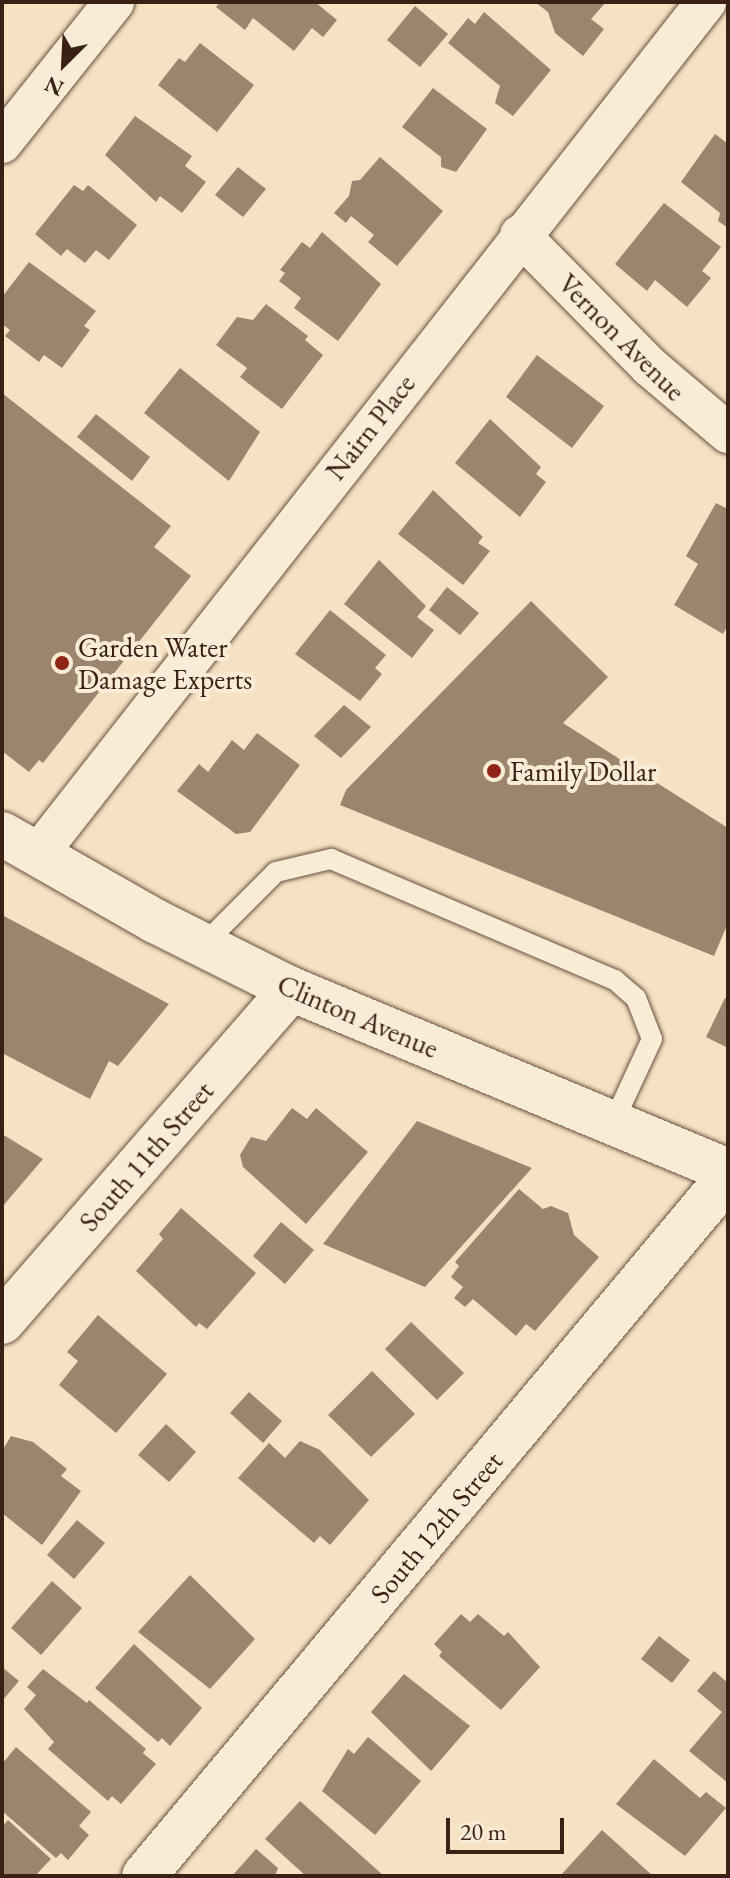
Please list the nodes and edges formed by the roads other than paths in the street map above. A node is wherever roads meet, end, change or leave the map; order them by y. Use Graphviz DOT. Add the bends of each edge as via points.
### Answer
graph roads {
  1 [pos="114,2"];
  2 [pos="706,2"];
  3 [pos="2,143"];
  4 [pos="520,235"];
  5 [pos="728,433"];
  6 [pos="20,844"];
  7 [pos="203,945"];
  8 [pos="291,989"];
  9 [pos="613,1123"];
  10 [pos="728,1171"];
  11 [pos="728,1177"];
  12 [pos="2,1322"];
  13 [pos="144,1876"];
  1 -- 3 [label="street"];
  2 -- 4 [label="street, Nairn Place"];
  4 -- 5 [label="street, Vernon Avenue" via="649,366"];
  4 -- 6 [label="street, Nairn Place"];
  6 -- 7 [label="street, Clinton Avenue"];
  7 -- 8 [label="street, Clinton Avenue"];
  7 -- 9 [label="lane" via="276,872 331,859 615,980 636,998 652,1039"];
  8 -- 9 [label="street, Clinton Avenue"];
  8 -- 12 [label="street, South 11th Street"];
  9 -- 10 [label="street, Clinton Avenue"];
  11 -- 13 [label="street, South 12th Street"];
}
